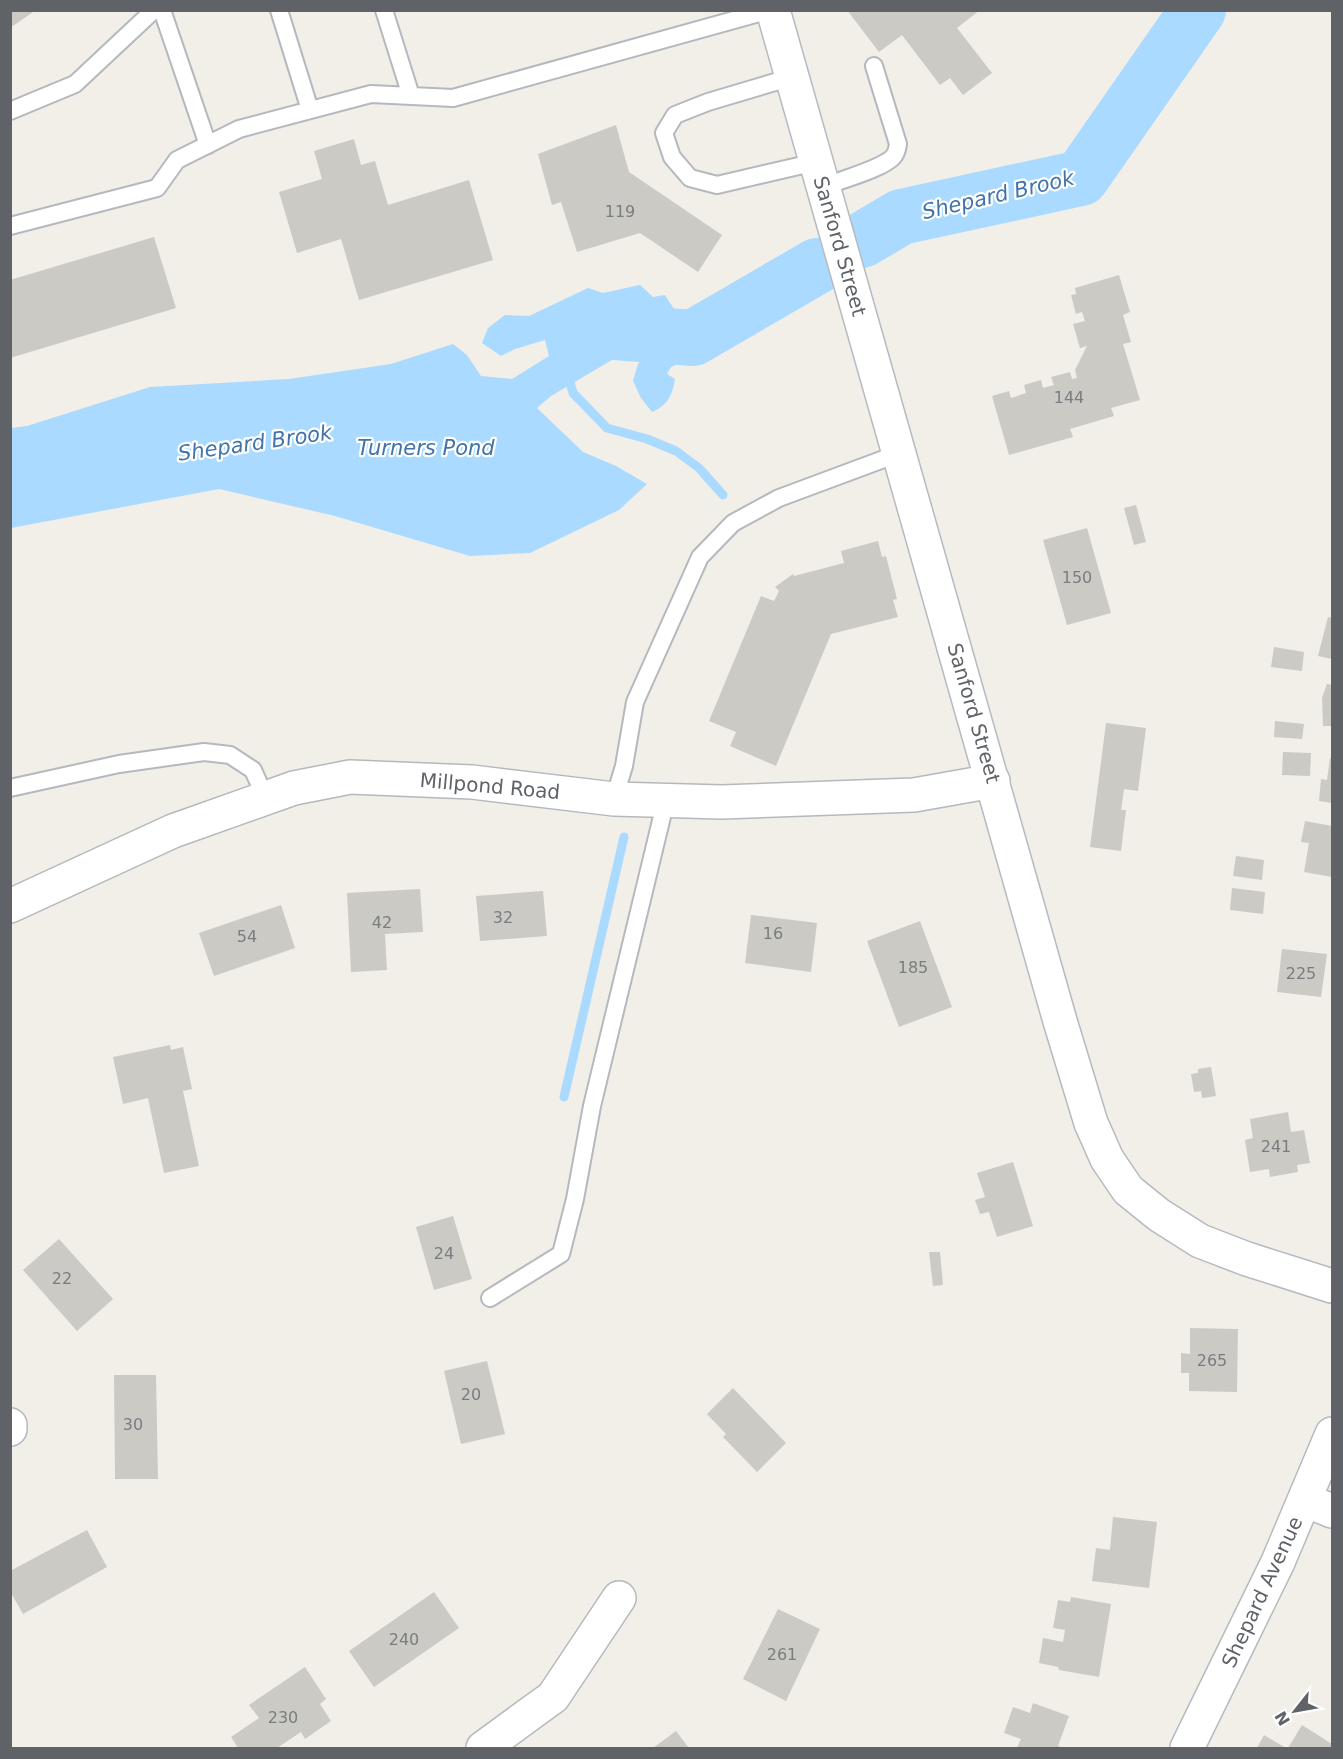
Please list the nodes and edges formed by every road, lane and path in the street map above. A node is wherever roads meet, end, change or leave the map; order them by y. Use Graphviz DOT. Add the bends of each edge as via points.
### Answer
graph roads {
  1 [pos="154,10"];
  2 [pos="162,10"];
  3 [pos="279,10"];
  4 [pos="384,10"];
  5 [pos="772,10"];
  6 [pos="874,66"];
  7 [pos="792,77"];
  8 [pos="411,96"];
  9 [pos="310,110"];
  10 [pos="10,111"];
  11 [pos="207,145"];
  12 [pos="820,174"];
  13 [pos="10,226"];
  14 [pos="900,453"];
  15 [pos="993,781"];
  16 [pos="10,788"];
  17 [pos="265,797"];
  18 [pos="614,799"];
  19 [pos="666,800"];
  20 [pos="10,906"];
  21 [pos="1332,1287"];
  22 [pos="490,1298"];
  23 [pos="1332,1434"];
  24 [pos="1319,1505"];
  25 [pos="619,1598"];
  26 [pos="483,1749"];
  27 [pos="1187,1749"];
  1 -- 10 [label="lane" via="75,84"];
  2 -- 11 [label="lane"];
  3 -- 9 [label="lane"];
  4 -- 8 [label="lane"];
  5 -- 7 [label="street, Sanford Street"];
  5 -- 8 [label="lane" via="453,98"];
  6 -- 12 [label="lane" via="898,144 897,152 881,166"];
  7 -- 12 [label="street, Sanford Street"];
  7 -- 12 [label="lane" via="675,115 664,133 672,157 690,178 717,185"];
  8 -- 9 [label="lane" via="371,94"];
  9 -- 11 [label="lane" via="239,129"];
  11 -- 13 [label="lane" via="177,160 157,188"];
  12 -- 14 [label="street, Sanford Street"];
  14 -- 15 [label="street, Sanford Street"];
  14 -- 18 [label="lane" via="779,498 733,522 700,557 635,702"];
  15 -- 19 [label="street, Millpond Road" via="914,795 722,802"];
  15 -- 21 [label="street, Sanford Street" via="1060,1021 1091,1123 1107,1159 1128,1190 1200,1241"];
  16 -- 17 [label="lane" via="119,764 204,752 230,755 254,770"];
  17 -- 18 [label="street, Millpond Road" via="360,777 472,782"];
  17 -- 20 [label="street, Millpond Road" via="173,831"];
  18 -- 19 [label="street, Millpond Road"];
  19 -- 22 [label="lane" via="592,1106 561,1254"];
  23 -- 24 [label="street, Shepard Avenue"];
  24 -- 27 [label="street, Shepard Avenue" via="1278,1562"];
  25 -- 26 [label="street" via="553,1697"];
}
